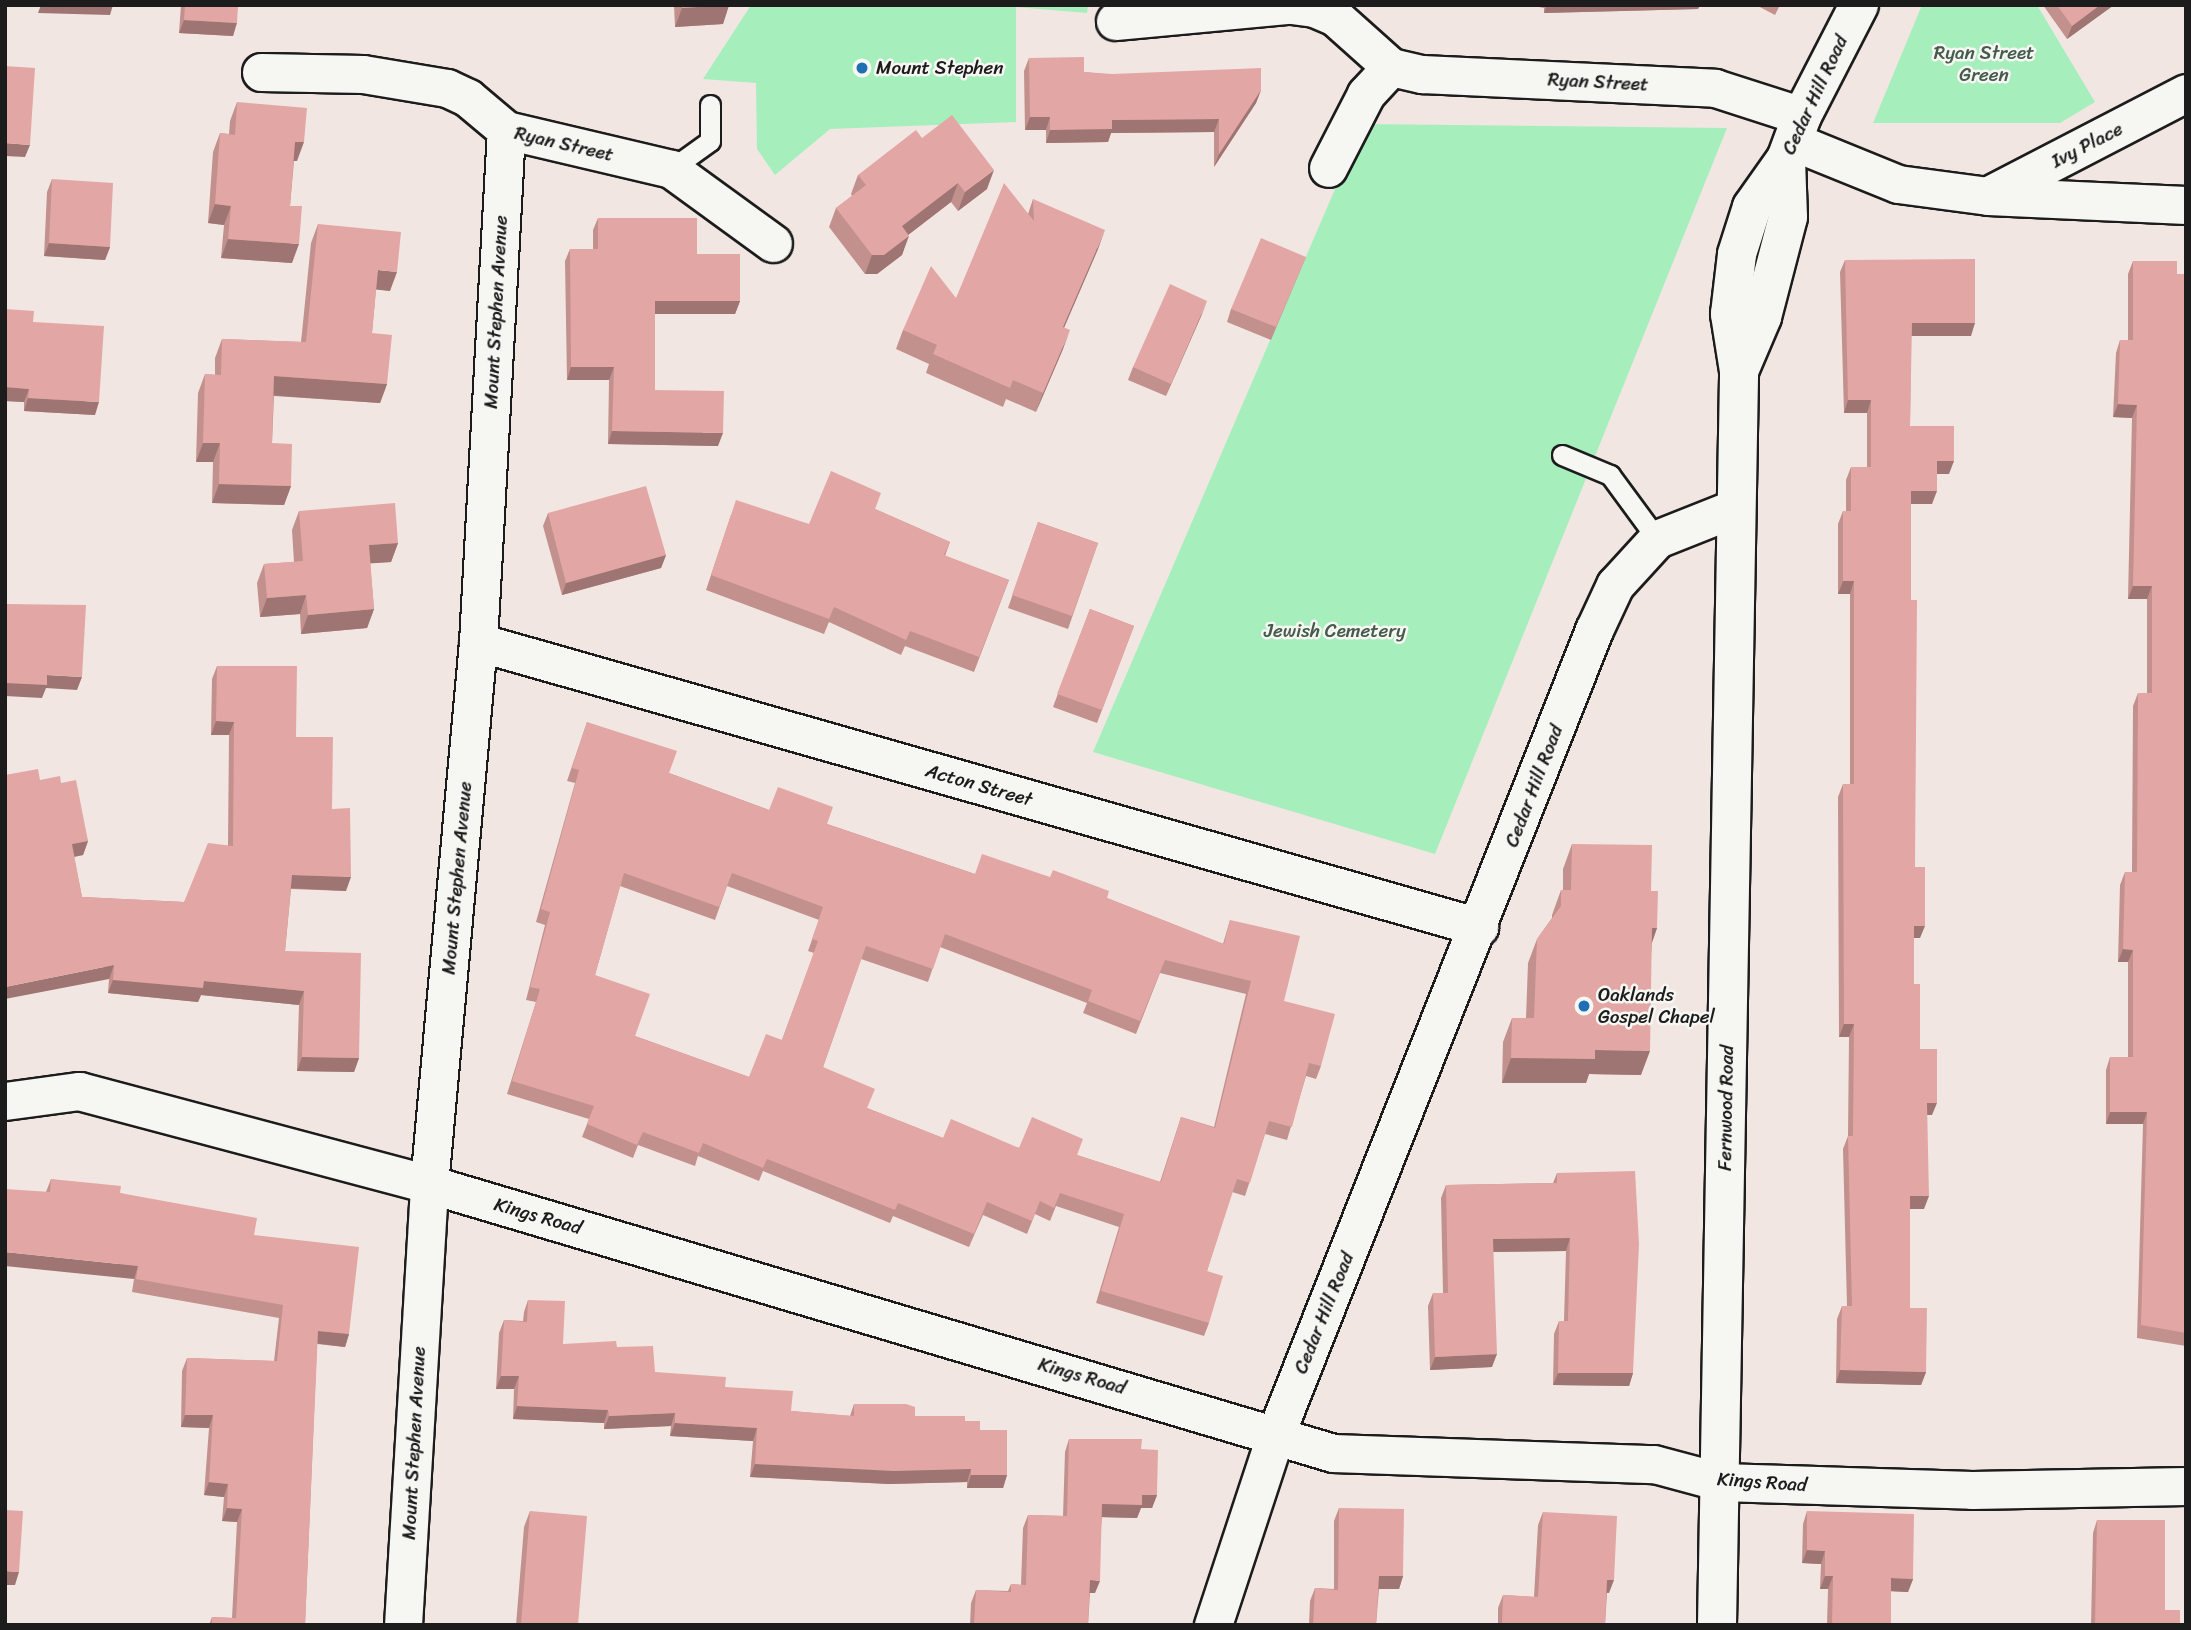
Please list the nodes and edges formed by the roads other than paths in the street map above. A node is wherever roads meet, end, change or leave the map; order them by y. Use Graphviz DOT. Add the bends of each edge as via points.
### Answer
graph roads {
  1 [pos="1289,5"];
  2 [pos="1859,5"];
  3 [pos="1115,21"];
  4 [pos="1391,67"];
  5 [pos="261,72"];
  6 [pos="2186,93"];
  7 [pos="710,104"];
  8 [pos="506,130"];
  9 [pos="1794,139"];
  10 [pos="671,169"];
  11 [pos="1328,169"];
  12 [pos="1988,196"];
  13 [pos="2186,205"];
  14 [pos="773,243"];
  15 [pos="1562,455"];
  16 [pos="1735,508"];
  17 [pos="1657,539"];
  18 [pos="478,642"];
  19 [pos="1479,928"];
  20 [pos="5,1101"];
  21 [pos="429,1184"];
  22 [pos="1276,1433"];
  23 [pos="1721,1482"];
  24 [pos="2186,1486"];
  25 [pos="403,1625"];
  26 [pos="1213,1625"];
  27 [pos="1717,1625"];
  1 -- 3 [label="street, Ryan Street"];
  1 -- 4 [label="street, Ryan Street" via="1335,17"];
  2 -- 9 [label="street, Cedar Hill Road"];
  4 -- 9 [label="street, Ryan Street" via="1422,74 1714,88"];
  4 -- 11 [label="street" via="1366,94"];
  5 -- 8 [label="street, Ryan Street" via="363,74 447,88 468,98"];
  6 -- 12 [label="street, Ivy Place"];
  7 -- 10 [label="lane" via="710,141"];
  8 -- 10 [label="street, Ryan Street"];
  8 -- 18 [label="street, Mount Stephen Avenue"];
  9 -- 12 [label="street, Ryan Street" via="1898,184"];
  9 -- 16 [label="street, Cedar Hill Road" via="1758,193 1737,254 1730,314 1740,371"];
  10 -- 14 [label="street, Ryan Street"];
  12 -- 13 [label="street, Ryan Street"];
  15 -- 17 [label="lane" via="1610,475"];
  16 -- 17 [label="street, Cedar Hill Road"];
  16 -- 23 [label="street, Fernwood Road"];
  17 -- 19 [label="street, Cedar Hill Road" via="1615,585 1594,630"];
  18 -- 19 [label="street, Acton Street"];
  18 -- 21 [label="street, Mount Stephen Avenue"];
  19 -- 22 [label="street, Cedar Hill Road"];
  20 -- 21 [label="street, Kings Road" via="79,1091"];
  21 -- 22 [label="street, Kings Road"];
  21 -- 25 [label="street, Mount Stephen Avenue"];
  22 -- 23 [label="street, Kings Road" via="1333,1453 1654,1464"];
  22 -- 26 [label="street, Cedar Hill Road"];
  23 -- 24 [label="street, Kings Road" via="1972,1490"];
  23 -- 27 [label="street, Fernwood Road"];
}
